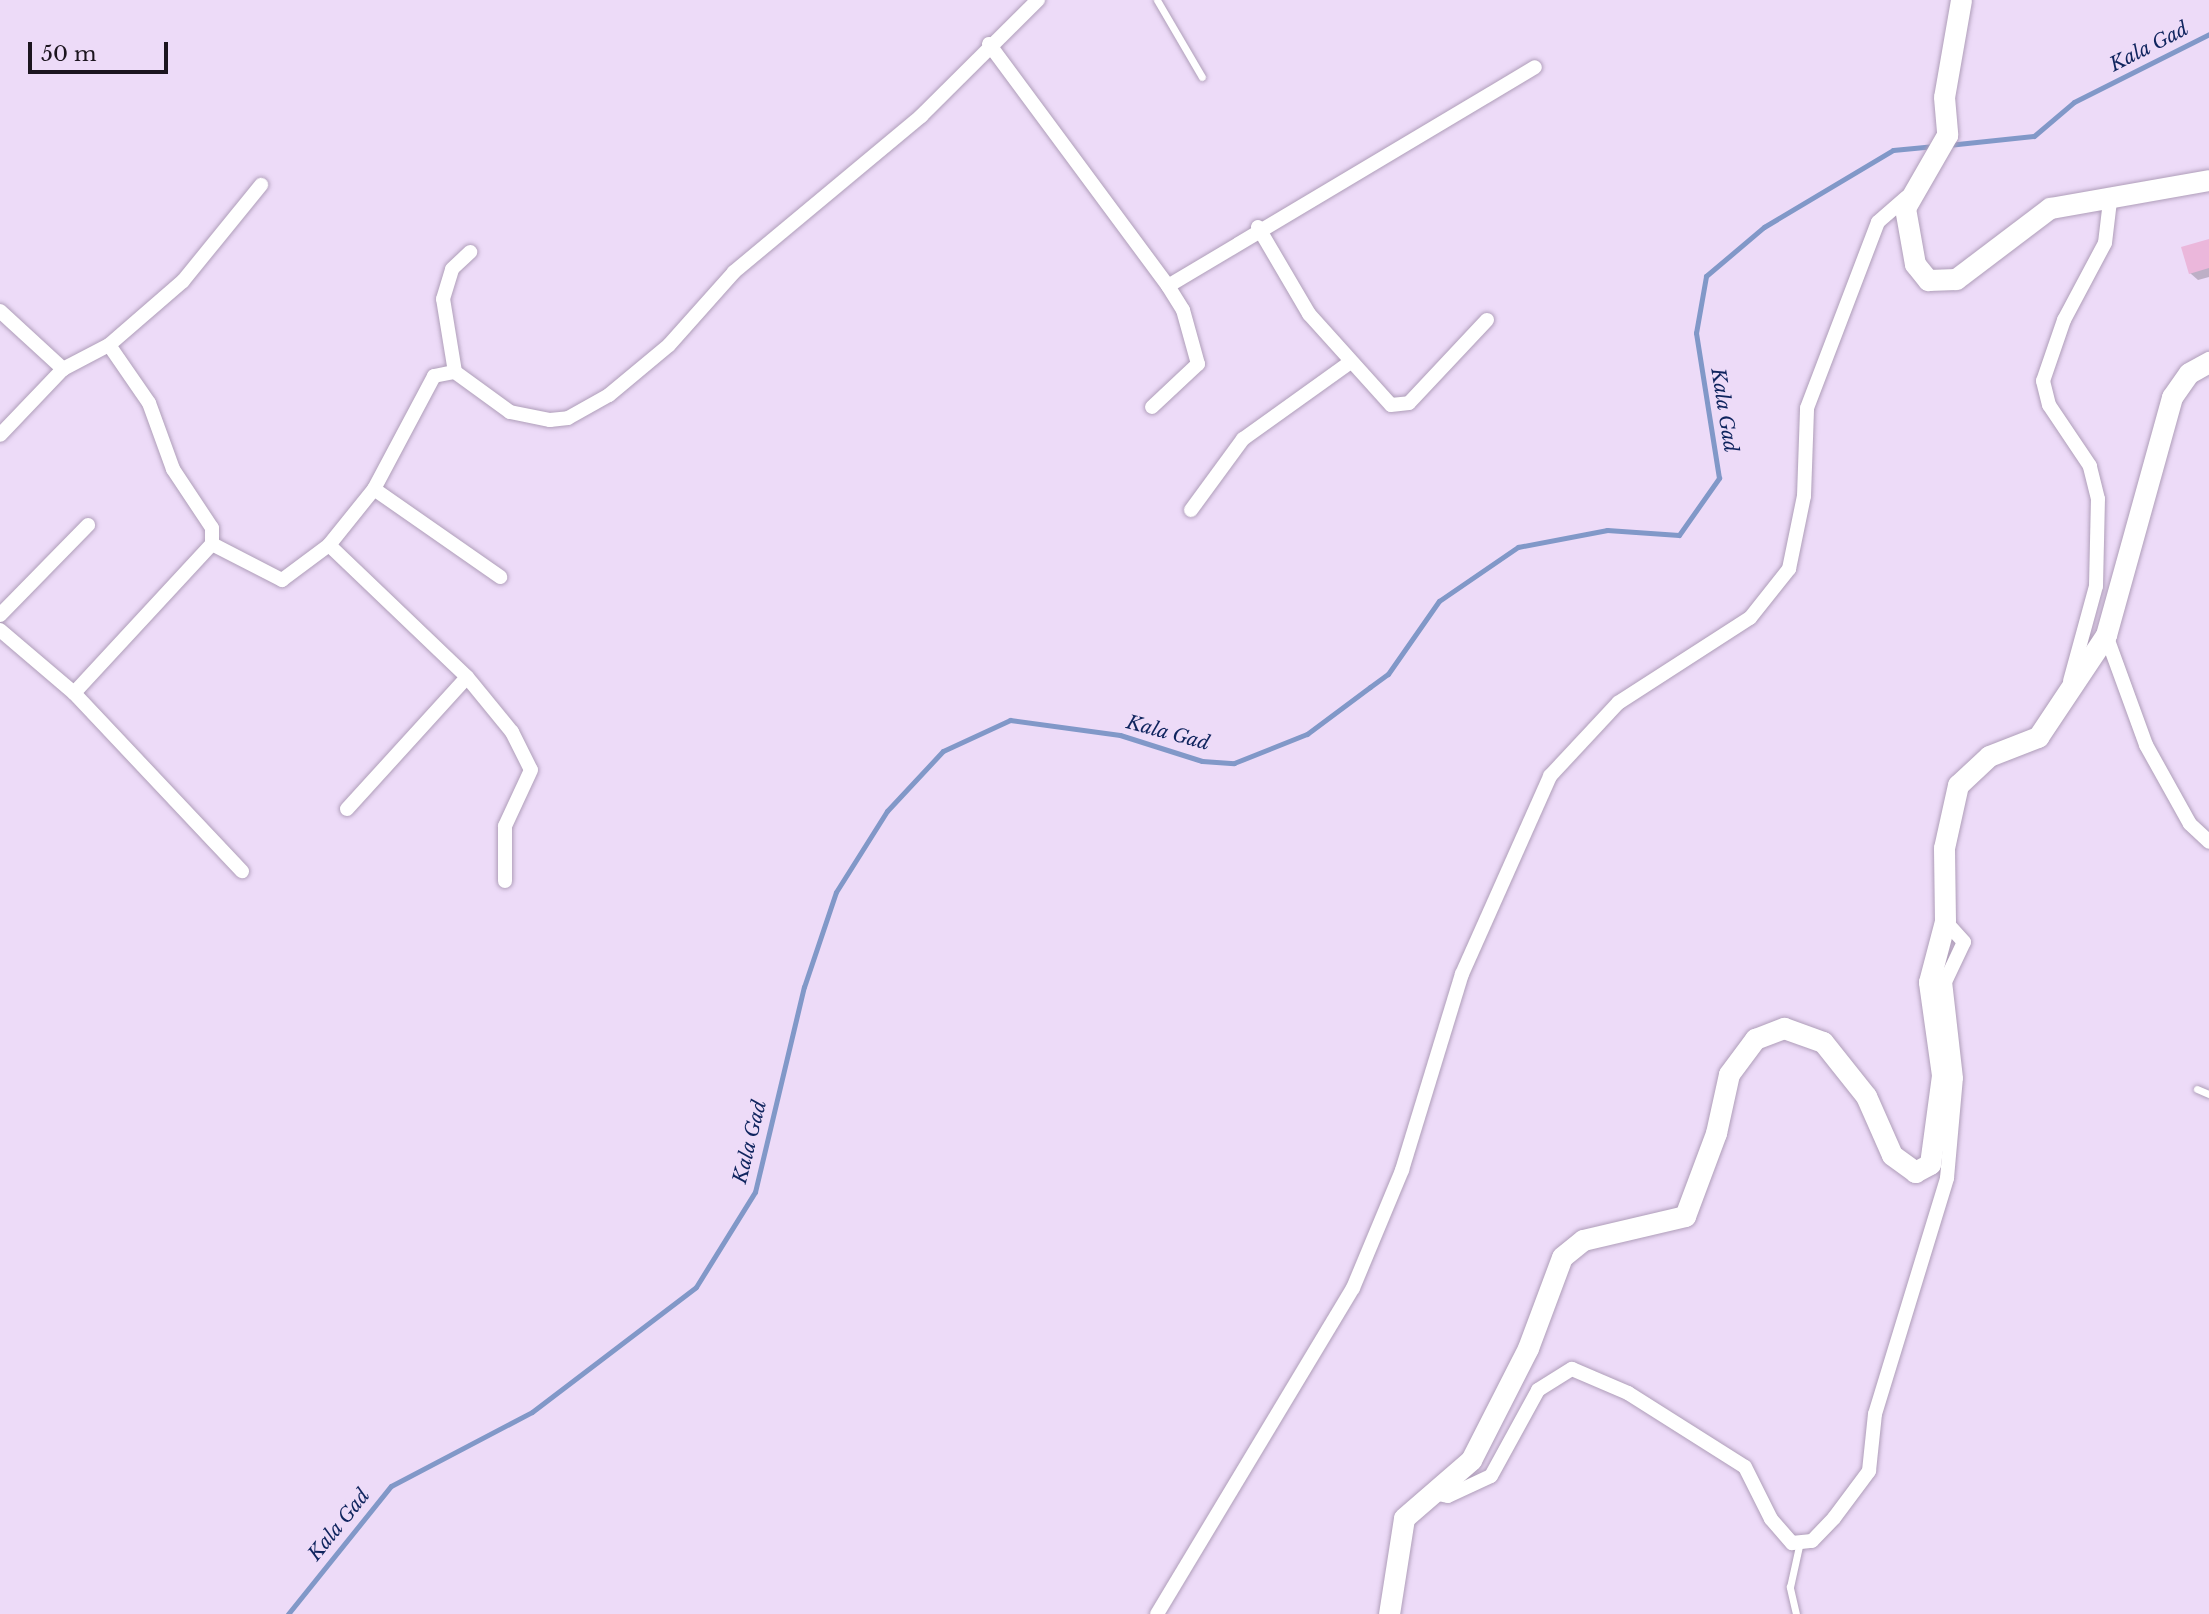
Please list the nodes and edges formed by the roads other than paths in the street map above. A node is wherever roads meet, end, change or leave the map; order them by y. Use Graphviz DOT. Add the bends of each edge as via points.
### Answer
graph roads {
  1 [pos="1038,0"];
  2 [pos="1157,0"];
  3 [pos="1961,0"];
  4 [pos="989,44"];
  5 [pos="1535,67"];
  6 [pos="1202,77"];
  7 [pos="2209,180"];
  8 [pos="261,185"];
  9 [pos="1907,197"];
  10 [pos="2110,201"];
  11 [pos="1258,227"];
  12 [pos="470,252"];
  13 [pos="1168,286"];
  14 [pos="0,310"];
  15 [pos="1487,320"];
  16 [pos="109,345"];
  17 [pos="2209,362"];
  18 [pos="1349,363"];
  19 [pos="63,369"];
  20 [pos="455,372"];
  21 [pos="1152,407"];
  22 [pos="0,435"];
  23 [pos="374,489"];
  24 [pos="1191,510"];
  25 [pos="88,525"];
  26 [pos="212,544"];
  27 [pos="329,545"];
  28 [pos="500,577"];
  29 [pos="0,615"];
  30 [pos="0,630"];
  31 [pos="2106,635"];
  32 [pos="467,677"];
  33 [pos="2070,681"];
  34 [pos="74,694"];
  35 [pos="347,809"];
  36 [pos="2209,842"];
  37 [pos="242,871"];
  38 [pos="505,881"];
  39 [pos="1945,921"];
  40 [pos="2197,1089"];
  41 [pos="2209,1094"];
  42 [pos="1433,1493"];
  43 [pos="1799,1546"];
  44 [pos="1157,1614"];
  45 [pos="1390,1614"];
  46 [pos="1796,1614"];
  1 -- 4 [label="street"];
  2 -- 6 [label="lane"];
  3 -- 9 [label="street" via="1944,97 1947,135"];
  4 -- 13 [label="street"];
  4 -- 20 [label="street" via="921,116 734,272 643,369 586,411 550,420 510,412"];
  5 -- 11 [label="street"];
  7 -- 10 [label="street"];
  8 -- 16 [label="street" via="183,281"];
  9 -- 10 [label="street" via="1915,264 1937,284 1956,279 2050,208"];
  9 -- 44 [label="street" via="1878,222 1807,408 1804,496 1789,569 1750,618 1618,703 1550,776 1462,974 1402,1170 1364,1264"];
  10 -- 33 [label="street" via="2105,243 2064,320 2043,381 2049,405 2090,466 2098,499 2096,586"];
  11 -- 13 [label="street"];
  11 -- 18 [label="street" via="1309,314"];
  12 -- 20 [label="street" via="452,269 443,299"];
  13 -- 21 [label="street" via="1183,310 1198,364"];
  14 -- 19 [label="street"];
  15 -- 18 [label="street" via="1403,407 1381,399"];
  16 -- 19 [label="street"];
  16 -- 26 [label="street" via="149,402 173,468 212,528"];
  17 -- 31 [label="street" via="2189,373 2172,397"];
  18 -- 24 [label="street" via="1228,453"];
  19 -- 22 [label="street"];
  20 -- 23 [label="street" via="434,376 425,385 404,440"];
  23 -- 27 [label="street"];
  23 -- 28 [label="street"];
  25 -- 29 [label="street"];
  26 -- 27 [label="street" via="282,580"];
  26 -- 34 [label="street"];
  27 -- 32 [label="street"];
  30 -- 34 [label="street"];
  31 -- 33 [label="street"];
  31 -- 36 [label="street" via="2146,745 2190,824"];
  32 -- 35 [label="street"];
  32 -- 38 [label="street" via="512,732 531,770 505,826"];
  33 -- 39 [label="street" via="2038,737 1989,756 1958,785 1944,848"];
  34 -- 37 [label="street"];
  39 -- 42 [label="street" via="1929,982 1941,1113 1924,1172 1892,1156 1866,1096 1823,1042 1784,1028 1755,1039 1729,1074 1716,1133 1685,1216 1569,1247 1484,1439 1459,1474"];
  39 -- 43 [label="street" via="1964,942 1945,982 1956,1078 1947,1178 1875,1414 1864,1484 1812,1541"];
  40 -- 41 [label="lane"];
  42 -- 43 [label="street" via="1448,1496 1491,1476 1538,1390 1572,1369 1628,1392 1745,1466 1778,1530"];
  42 -- 45 [label="street" via="1404,1518"];
  43 -- 46 [label="lane" via="1790,1587"];
}
